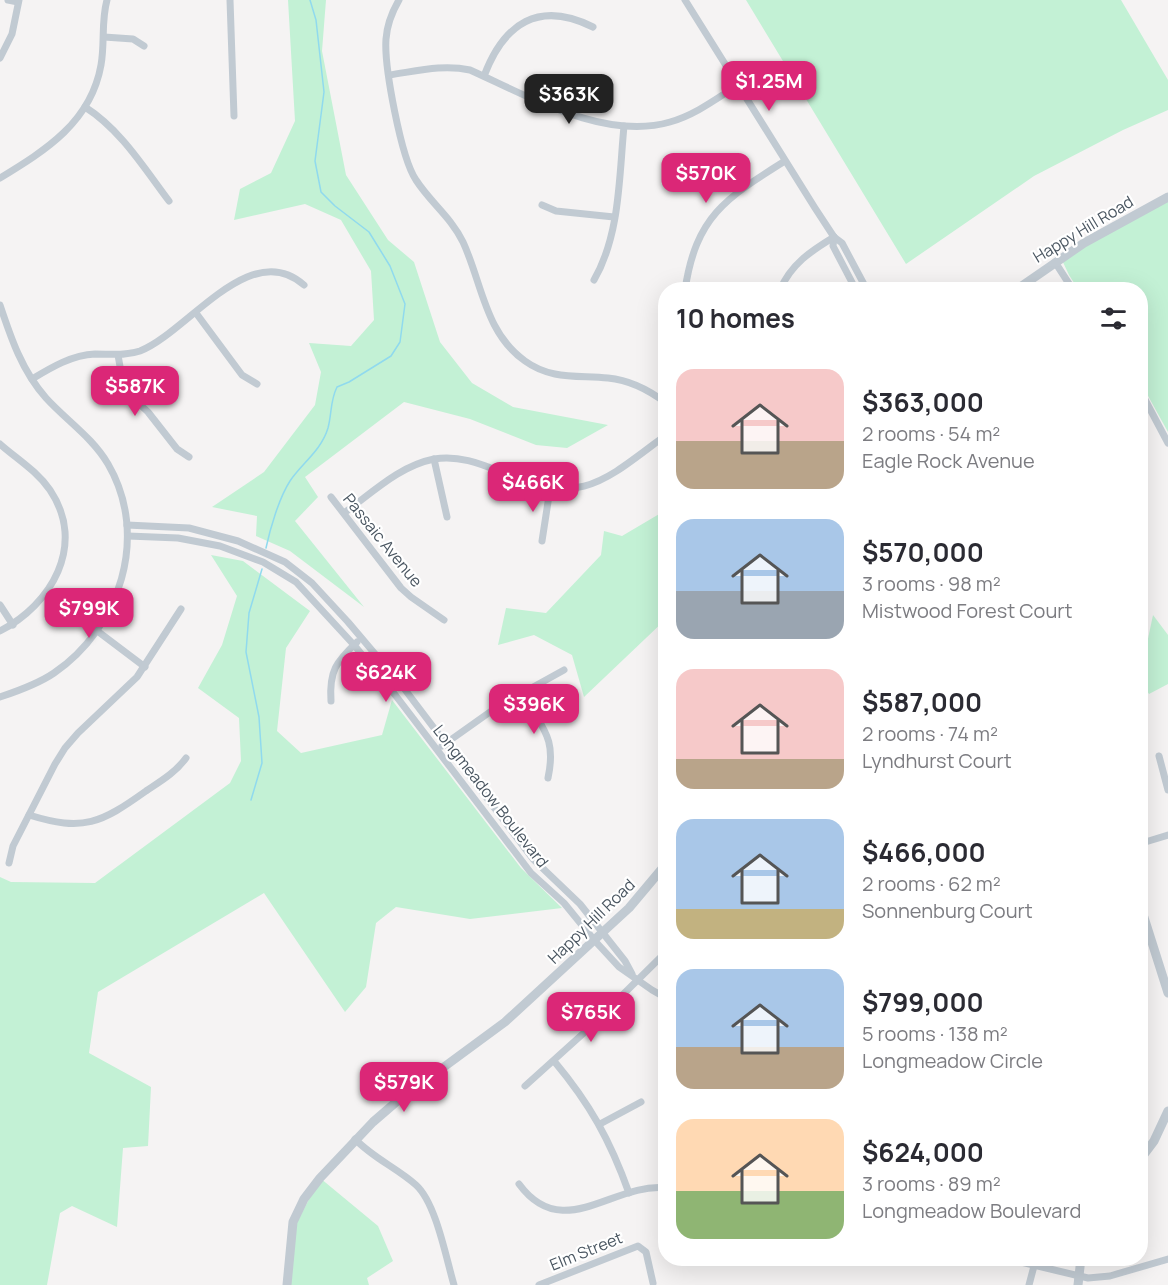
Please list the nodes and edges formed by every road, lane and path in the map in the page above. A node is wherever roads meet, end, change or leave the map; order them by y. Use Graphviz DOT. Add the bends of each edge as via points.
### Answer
graph roads {
  1 [pos="8,0"];
  2 [pos="107,0"];
  3 [pos="230,0"];
  4 [pos="399,0"];
  5 [pos="685,0"];
  6 [pos="18,1"];
  7 [pos="593,27"];
  8 [pos="104,37"];
  9 [pos="144,46"];
  10 [pos="0,58"];
  11 [pos="389,75"];
  12 [pos="484,76"];
  13 [pos="738,85"];
  14 [pos="85,107"];
  15 [pos="234,116"];
  16 [pos="624,126"];
  17 [pos="785,161"];
  18 [pos="0,178"];
  19 [pos="1168,197"];
  20 [pos="169,201"];
  21 [pos="542,205"];
  22 [pos="614,217"];
  23 [pos="834,237"];
  24 [pos="1055,262"];
  25 [pos="594,280"];
  26 [pos="686,282"];
  27 [pos="784,282"];
  28 [pos="852,282"];
  29 [pos="863,282"];
  30 [pos="1027,282"];
  31 [pos="1068,282"];
  32 [pos="304,285"];
  33 [pos="0,305"];
  34 [pos="196,313"];
  35 [pos="118,355"];
  36 [pos="32,379"];
  37 [pos="257,384"];
  38 [pos="658,397"];
  39 [pos="1148,405"];
  40 [pos="658,441"];
  41 [pos="1168,443"];
  42 [pos="0,444"];
  43 [pos="189,457"];
  44 [pos="434,459"];
  45 [pos="550,489"];
  46 [pos="331,497"];
  47 [pos="344,513"];
  48 [pos="447,517"];
  49 [pos="127,525"];
  50 [pos="128,536"];
  51 [pos="542,541"];
  52 [pos="47,593"];
  53 [pos="0,605"];
  54 [pos="181,609"];
  55 [pos="444,620"];
  56 [pos="13,625"];
  57 [pos="98,631"];
  58 [pos="0,632"];
  59 [pos="361,638"];
  60 [pos="354,645"];
  61 [pos="145,667"];
  62 [pos="564,670"];
  63 [pos="523,693"];
  64 [pos="0,697"];
  65 [pos="331,701"];
  66 [pos="446,744"];
  67 [pos="437,750"];
  68 [pos="1159,756"];
  69 [pos="186,758"];
  70 [pos="548,778"];
  71 [pos="1168,790"];
  72 [pos="29,815"];
  73 [pos="1168,835"];
  74 [pos="1148,841"];
  75 [pos="9,863"];
  76 [pos="658,874"];
  77 [pos="1148,930"];
  78 [pos="602,934"];
  79 [pos="595,941"];
  80 [pos="658,959"];
  81 [pos="635,978"];
  82 [pos="658,993"];
  83 [pos="1168,993"];
  84 [pos="554,1060"];
  85 [pos="525,1086"];
  86 [pos="641,1102"];
  87 [pos="1168,1111"];
  88 [pos="600,1124"];
  89 [pos="356,1139"];
  90 [pos="1148,1149"];
  91 [pos="519,1184"];
  92 [pos="658,1188"];
  93 [pos="629,1193"];
  94 [pos="1168,1259"];
  95 [pos="1148,1265"];
  96 [pos="1034,1266"];
  97 [pos="1080,1266"];
  98 [pos="1144,1266"];
  99 [pos="1078,1281"];
  100 [pos="653,1283"];
  101 [pos="287,1285"];
  102 [pos="454,1285"];
  103 [pos="539,1285"];
  104 [pos="1029,1285"];
  1 -- 6 [label="street"];
  2 -- 8 [label="street"];
  3 -- 15 [label="street"];
  4 -- 11 [label="street" via="386,39"];
  5 -- 13 [label="street"];
  6 -- 10 [label="street" via="12,34"];
  7 -- 12 [label="street" via="559,15 529,18 500,43"];
  8 -- 9 [label="street" via="133,39"];
  8 -- 14 [label="street" via="99,72"];
  11 -- 12 [label="street" via="448,67"];
  11 -- 38 [label="street" via="407,163 455,228 486,308 510,348 543,371 625,381"];
  12 -- 16 [label="street" via="544,104"];
  13 -- 16 [label="street" via="683,117 656,125"];
  13 -- 17 [label="street"];
  14 -- 18 [label="street" via="51,146"];
  14 -- 20 [label="street" via="117,132"];
  16 -- 22 [label="street"];
  17 -- 23 [label="street"];
  17 -- 26 [label="street" via="740,189 710,219 691,255"];
  19 -- 24 [label="street, Happy Hill Road" via="1111,226"];
  21 -- 22 [label="street" via="556,211"];
  22 -- 25 [label="street" via="607,254"];
  23 -- 27 [label="street" via="803,257"];
  23 -- 28 [label="street" via="833,246"];
  23 -- 29 [label="street" via="842,243"];
  24 -- 30 [label="street, Happy Hill Road"];
  24 -- 31 [label="street"];
  32 -- 34 [label="street" via="285,273 261,272 231,285"];
  33 -- 36 [label="street" via="16,350"];
  34 -- 35 [label="street" via="148,347"];
  34 -- 37 [label="street" via="242,375"];
  35 -- 36 [label="street" via="73,358"];
  35 -- 43 [label="street" via="122,378 131,396 177,449"];
  36 -- 49 [label="street" via="99,451 119,489"];
  39 -- 41 [label="street"];
  40 -- 45 [label="street" via="598,482 579,488"];
  42 -- 52 [label="street" via="42,480 59,507 63,550 59,571"];
  44 -- 45 [label="street" via="471,461"];
  44 -- 47 [label="street" via="400,472"];
  44 -- 48 [label="street"];
  45 -- 51 [label="street"];
  46 -- 47 [label="street, Passaic Avenue"];
  47 -- 55 [label="street, Passaic Avenue" via="401,588"];
  49 -- 50 [label="street"];
  49 -- 59 [label="street, Longmeadow Boulevard" via="198,530 266,552 312,583"];
  50 -- 57 [label="street" via="119,587"];
  50 -- 60 [label="street, Longmeadow Boulevard" via="198,540 263,562 306,591"];
  52 -- 56 [label="street"];
  52 -- 57 [label="street"];
  53 -- 56 [label="street"];
  54 -- 61 [label="street"];
  56 -- 58 [label="street"];
  57 -- 61 [label="street"];
  57 -- 64 [label="street" via="52,674"];
  59 -- 60 [label="street"];
  59 -- 66 [label="street, Longmeadow Boulevard"];
  60 -- 65 [label="street" via="333,671"];
  60 -- 67 [label="street, Longmeadow Boulevard"];
  61 -- 72 [label="street" via="65,748"];
  62 -- 63 [label="street"];
  63 -- 66 [label="street"];
  63 -- 70 [label="street" via="548,736 552,756"];
  66 -- 67 [label="street"];
  66 -- 78 [label="street, Longmeadow Boulevard" via="533,859 580,904"];
  67 -- 79 [label="street, Longmeadow Boulevard" via="531,873 564,903"];
  68 -- 71 [label="street"];
  69 -- 72 [label="street" via="172,773 125,806 92,822 69,825"];
  72 -- 75 [label="street"];
  73 -- 74 [label="street"];
  76 -- 78 [label="street, Happy Hill Road"];
  77 -- 83 [label="street"];
  78 -- 79 [label="street, Happy Hill Road"];
  78 -- 81 [label="street, Longmeadow Boulevard"];
  79 -- 81 [label="street, Longmeadow Boulevard"];
  79 -- 89 [label="street, Happy Hill Road" via="505,1022 411,1091"];
  80 -- 81 [label="street"];
  81 -- 82 [label="street, Longmeadow Boulevard"];
  81 -- 84 [label="street"];
  84 -- 85 [label="street"];
  84 -- 88 [label="street"];
  86 -- 88 [label="street"];
  87 -- 90 [label="street"];
  88 -- 93 [label="street"];
  89 -- 101 [label="street, Happy Hill Road" via="314,1185 297,1211"];
  89 -- 102 [label="street" via="414,1183 426,1197"];
  91 -- 93 [label="street" via="534,1200 558,1210 578,1210"];
  92 -- 93 [label="street"];
  94 -- 95 [label="street"];
  96 -- 99 [label="street"];
  96 -- 104 [label="street"];
  97 -- 99 [label="street"];
  98 -- 99 [label="street"];
  100 -- 103 [label="street, Elm Street" via="646,1252 638,1246"];
}
